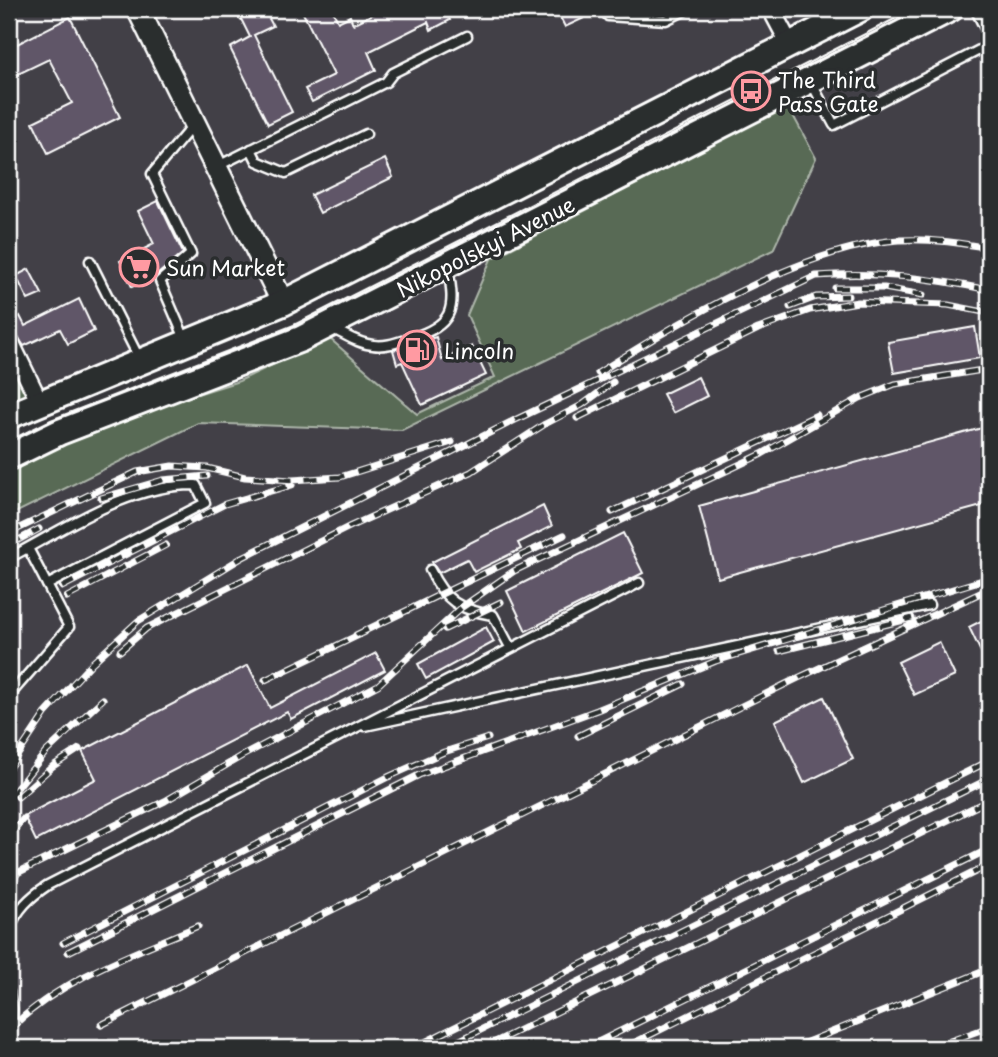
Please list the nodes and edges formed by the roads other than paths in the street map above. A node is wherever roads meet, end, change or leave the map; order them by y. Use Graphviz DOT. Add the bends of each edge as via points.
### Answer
graph roads {
  1 [pos="138,9"];
  2 [pos="604,9"];
  3 [pos="688,9"];
  4 [pos="771,9"];
  5 [pos="860,9"];
  6 [pos="950,9"];
  7 [pos="975,9"];
  8 [pos="467,36"];
  9 [pos="989,36"];
  10 [pos="790,45"];
  11 [pos="989,46"];
  12 [pos="809,80"];
  13 [pos="194,123"];
  14 [pos="366,134"];
  15 [pos="251,149"];
  16 [pos="216,167"];
  17 [pos="90,261"];
  18 [pos="447,266"];
  19 [pos="283,303"];
  20 [pos="327,326"];
  21 [pos="9,339"];
  22 [pos="301,339"];
  23 [pos="186,342"];
  24 [pos="140,360"];
  25 [pos="39,401"];
  26 [pos="9,416"];
  27 [pos="9,457"];
  28 [pos="28,548"];
  29 [pos="9,558"];
  30 [pos="430,570"];
  31 [pos="639,583"];
  32 [pos="47,585"];
  33 [pos="929,605"];
  34 [pos="510,647"];
  35 [pos="9,696"];
  36 [pos="352,729"];
  37 [pos="9,930"];
  38 [pos="9,992"];
  39 [pos="9,1048"];
  1 -- 13 [label="main road"];
  2 -- 3 [label="lane" via="608,16 666,20"];
  4 -- 10 [label="street"];
  5 -- 10 [label="main road, Nikopolskyi Avenue"];
  6 -- 12 [label="main road, Nikopolskyi Avenue"];
  7 -- 9 [label="lane"];
  8 -- 15 [label="lane"];
  10 -- 12 [label="main road"];
  10 -- 19 [label="main road, Nikopolskyi Avenue"];
  11 -- 12 [label="lane" via="834,125"];
  12 -- 18 [label="main road, Nikopolskyi Avenue"];
  13 -- 16 [label="main road"];
  13 -- 23 [label="lane" via="152,174 191,254 160,281"];
  14 -- 15 [label="lane" via="286,173 257,161"];
  15 -- 16 [label="lane"];
  16 -- 19 [label="main road"];
  17 -- 24 [label="lane"];
  18 -- 20 [label="main road, Nikopolskyi Avenue"];
  18 -- 20 [label="lane" via="452,301 447,318 434,331 378,346"];
  19 -- 22 [label="main road"];
  19 -- 23 [label="main road, Nikopolskyi Avenue"];
  20 -- 22 [label="main road, Nikopolskyi Avenue"];
  21 -- 25 [label="street"];
  22 -- 27 [label="main road, Nikopolskyi Avenue" via="60,432"];
  23 -- 24 [label="main road, Nikopolskyi Avenue"];
  24 -- 25 [label="main road, Nikopolskyi Avenue"];
  25 -- 26 [label="main road, Nikopolskyi Avenue"];
  28 -- 29 [label="lane"];
  28 -- 32 [label="lane"];
  28 -- 32 [label="lane" via="130,496 196,485 205,503"];
  30 -- 34 [label="lane" via="449,599 493,615"];
  31 -- 34 [label="lane"];
  32 -- 35 [label="lane" via="69,627"];
  33 -- 36 [label="lane"];
  34 -- 36 [label="lane"];
  36 -- 37 [label="lane" via="48,885 29,898"];
  38 -- 39 [label="lane"];
}
